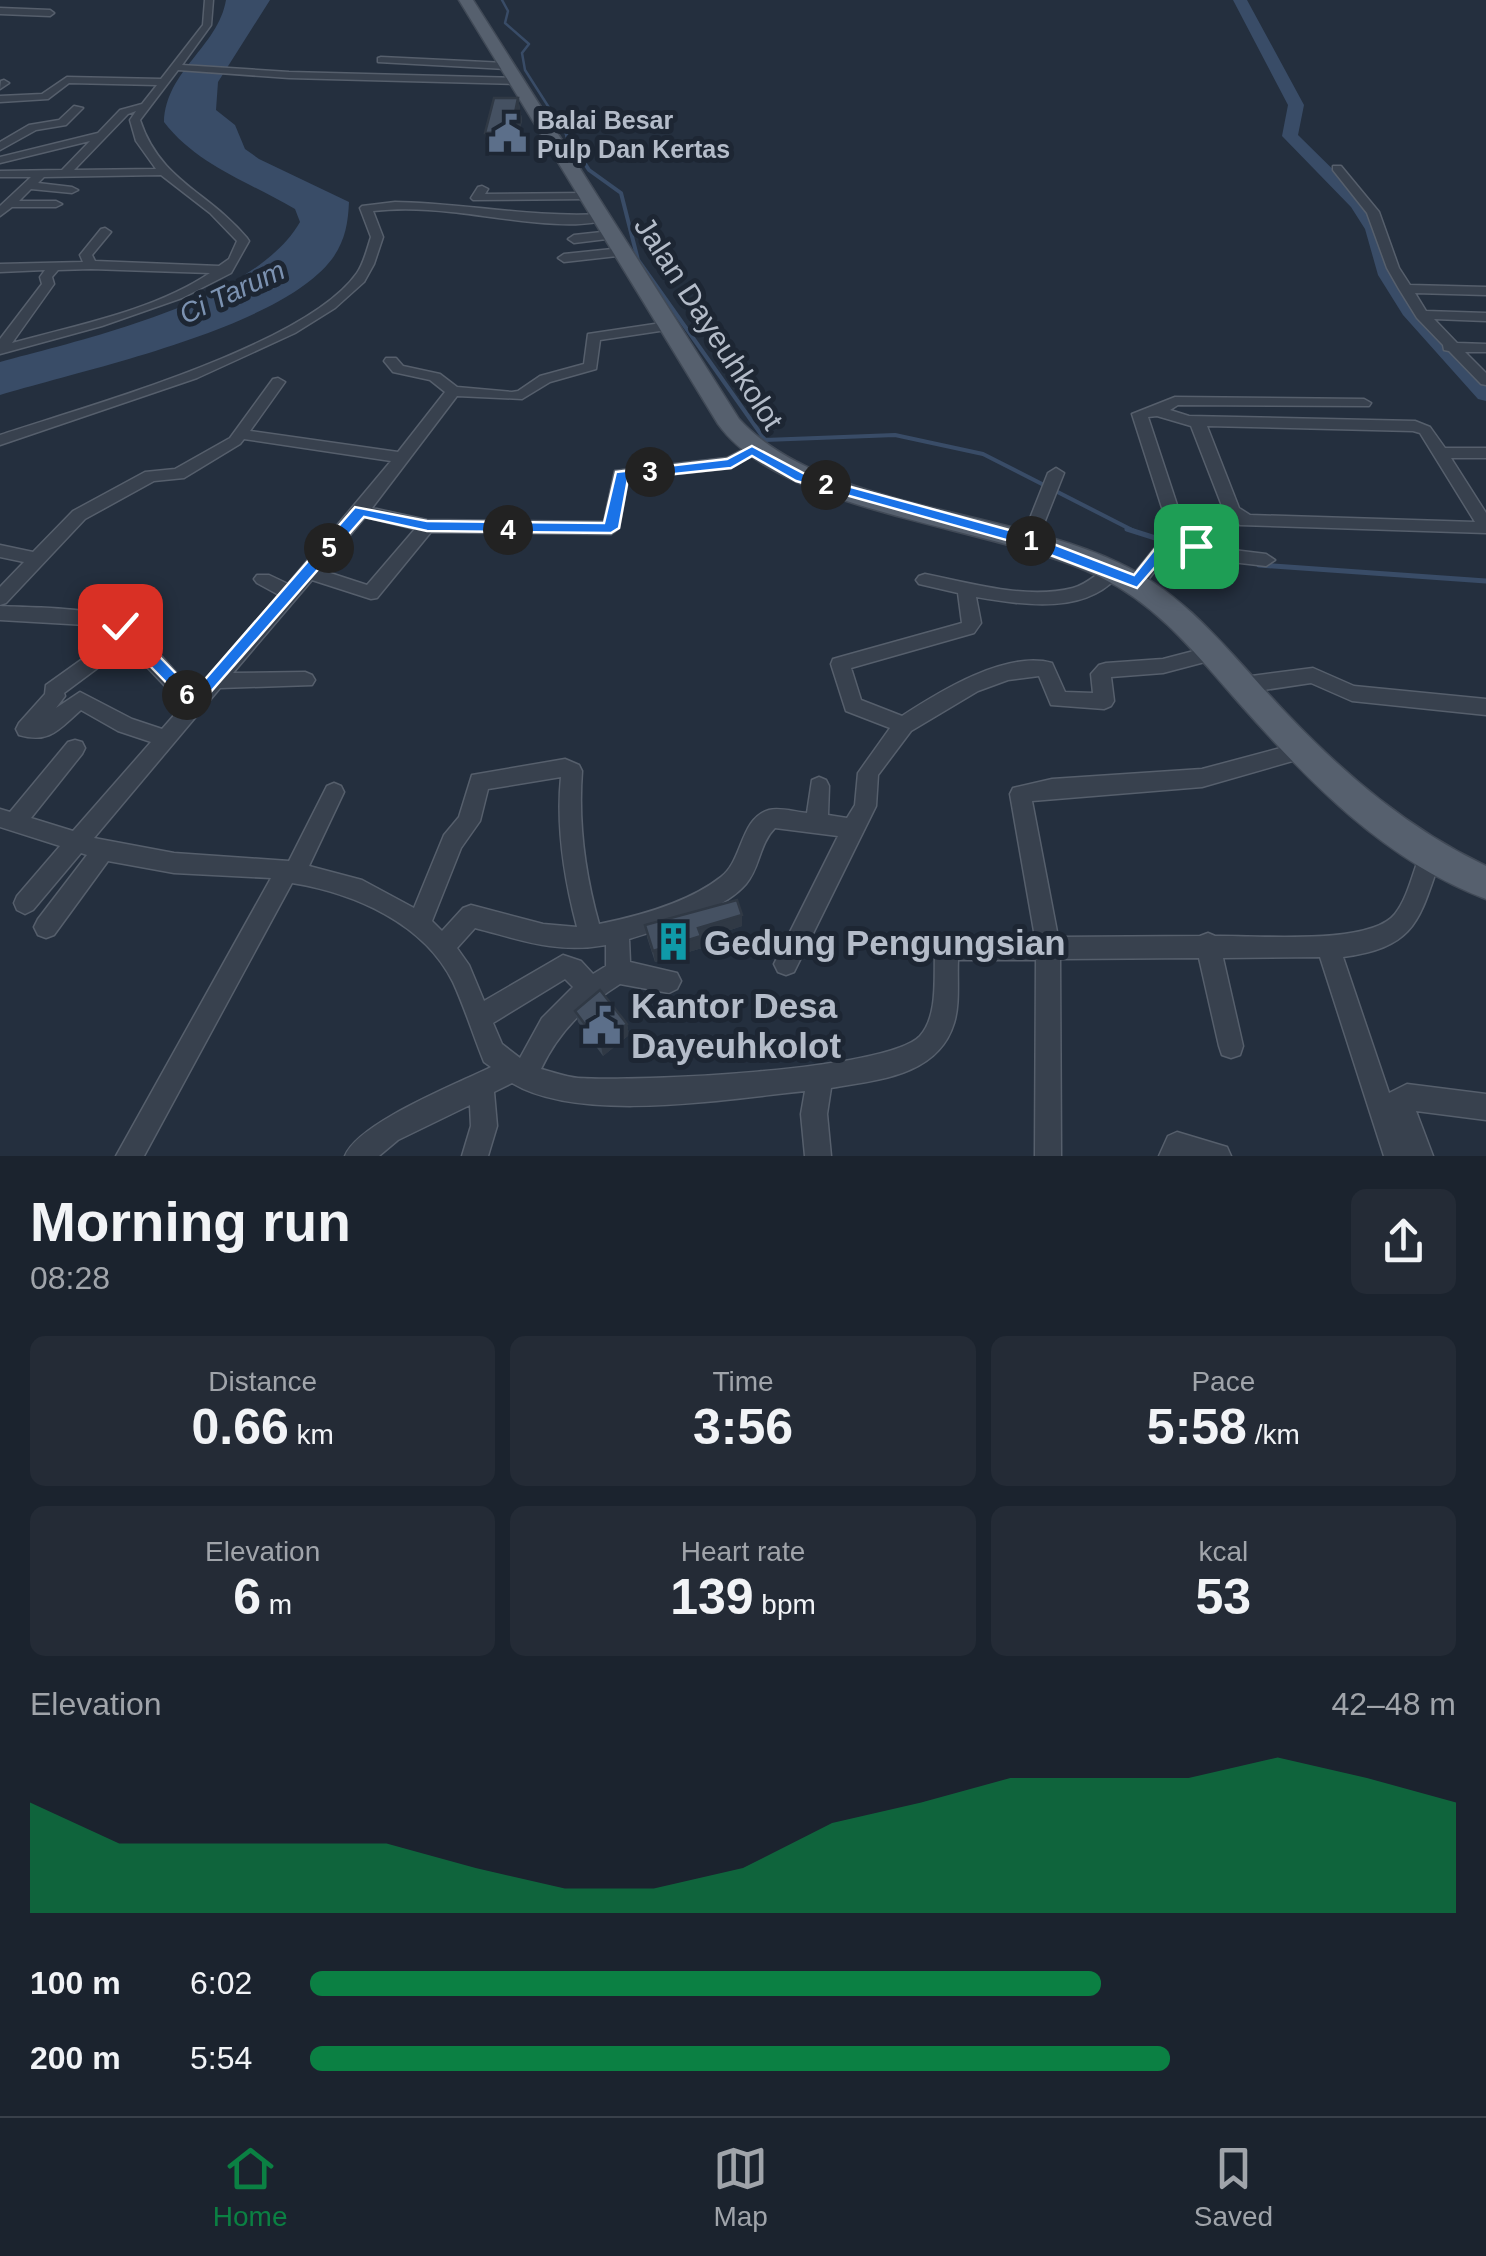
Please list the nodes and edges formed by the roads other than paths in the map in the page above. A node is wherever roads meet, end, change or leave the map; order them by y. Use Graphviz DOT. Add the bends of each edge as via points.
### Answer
graph roads {
  1 [pos="8,0"];
  2 [pos="22,0"];
  3 [pos="209,0"];
  4 [pos="466,0"];
  5 [pos="0,11"];
  6 [pos="50,12"];
  7 [pos="381,60"];
  8 [pos="105,67"];
  9 [pos="180,67"];
  10 [pos="511,73"];
  11 [pos="91,81"];
  12 [pos="161,82"];
  13 [pos="0,99"];
  14 [pos="78,108"];
  15 [pos="140,108"];
  16 [pos="98,136"];
  17 [pos="1,156"];
  18 [pos="1337,168"];
  19 [pos="44,172"];
  20 [pos="66,172"];
  21 [pos="160,172"];
  22 [pos="0,174"];
  23 [pos="482,189"];
  24 [pos="72,190"];
  25 [pos="11,198"];
  26 [pos="56,204"];
  27 [pos="605,225"];
  28 [pos="105,232"];
  29 [pos="574,239"];
  30 [pos="564,258"];
  31 [pos="91,264"];
  32 [pos="0,268"];
  33 [pos="53,268"];
  34 [pos="227,270"];
  35 [pos="1405,289"];
  36 [pos="1486,291"];
  37 [pos="1422,315"];
  38 [pos="1486,317"];
  39 [pos="668,326"];
  40 [pos="1448,347"];
  41 [pos="1486,348"];
  42 [pos="0,350"];
  43 [pos="391,360"];
  44 [pos="1486,381"];
  45 [pos="278,382"];
  46 [pos="453,391"];
  47 [pos="1364,403"];
  48 [pos="1158,411"];
  49 [pos="1196,421"];
  50 [pos="240,434"];
  51 [pos="0,440"];
  52 [pos="752,450"];
  53 [pos="1440,453"];
  54 [pos="1486,453"];
  55 [pos="403,458"];
  56 [pos="1053,481"];
  57 [pos="457,508"];
  58 [pos="361,511"];
  59 [pos="436,526"];
  60 [pos="1029,540"];
  61 [pos="1170,540"];
  62 [pos="0,551"];
  63 [pos="36,558"];
  64 [pos="1266,560"];
  65 [pos="1113,570"];
  66 [pos="308,572"];
  67 [pos="263,579"];
  68 [pos="925,580"];
  69 [pos="1137,582"];
  70 [pos="966,588"];
  71 [pos="291,593"];
  72 [pos="0,598"];
  73 [pos="0,613"];
  74 [pos="128,635"];
  75 [pos="1213,653"];
  76 [pos="304,680"];
  77 [pos="214,681"];
  78 [pos="1244,686"];
  79 [pos="194,704"];
  80 [pos="1486,707"];
  81 [pos="904,725"];
  82 [pos="166,739"];
  83 [pos="75,748"];
  84 [pos="1303,750"];
  85 [pos="819,786"];
  86 [pos="334,792"];
  87 [pos="8,820"];
  88 [pos="817,821"];
  89 [pos="853,828"];
  90 [pos="76,839"];
  91 [pos="103,850"];
  92 [pos="1430,857"];
  93 [pos="290,872"];
  94 [pos="1486,884"];
  95 [pos="25,903"];
  96 [pos="419,924"];
  97 [pos="46,927"];
  98 [pos="617,932"];
  99 [pos="592,937"];
  100 [pos="1208,944"];
  101 [pos="1328,946"];
  102 [pos="442,947"];
  103 [pos="1048,947"];
  104 [pos="786,964"];
  105 [pos="618,972"];
  106 [pos="669,981"];
  107 [pos="590,989"];
  108 [pos="478,1018"];
  109 [pos="1231,1046"];
  110 [pos="518,1074"];
  111 [pos="820,1077"];
  112 [pos="481,1084"];
  113 [pos="1486,1107"];
  114 [pos="130,1156"];
  115 [pos="358,1156"];
  116 [pos="475,1156"];
  117 [pos="818,1156"];
  118 [pos="1048,1156"];
  119 [pos="1172,1156"];
  120 [pos="1218,1156"];
  121 [pos="1397,1156"];
  122 [pos="1420,1156"];
  1 -- 2 [label="street"];
  2 -- 5 [label="street"];
  3 -- 9 [label="street" via="207,25"];
  4 -- 10 [label="main road, Jalan Dayeuhkolot"];
  5 -- 6 [label="street"];
  7 -- 10 [label="street"];
  8 -- 11 [label="street"];
  9 -- 10 [label="street" via="276,74"];
  9 -- 12 [label="street"];
  10 -- 27 [label="main road, Jalan Dayeuhkolot"];
  11 -- 12 [label="street"];
  11 -- 13 [label="street" via="61,82 41,98"];
  12 -- 15 [label="street"];
  14 -- 17 [label="street" via="62,123 34,127"];
  15 -- 16 [label="street" via="125,111"];
  15 -- 21 [label="street" via="139,140"];
  16 -- 17 [label="street"];
  16 -- 20 [label="street"];
  18 -- 35 [label="street" via="1374,212"];
  19 -- 20 [label="street"];
  19 -- 22 [label="street"];
  19 -- 25 [label="street"];
  20 -- 21 [label="street"];
  21 -- 34 [label="street" via="234,228 243,248"];
  23 -- 27 [label="street" via="477,198"];
  24 -- 25 [label="street"];
  25 -- 26 [label="street"];
  27 -- 29 [label="street"];
  27 -- 30 [label="street"];
  27 -- 39 [label="main road, Jalan Dayeuhkolot"];
  27 -- 51 [label="street" via="369,207 364,211 376,237 359,279 288,332"];
  28 -- 31 [label="street" via="86,255"];
  31 -- 33 [label="street"];
  31 -- 34 [label="street"];
  32 -- 33 [label="street"];
  33 -- 42 [label="street"];
  34 -- 42 [label="street" via="176,297"];
  35 -- 36 [label="street"];
  35 -- 37 [label="street"];
  37 -- 38 [label="street"];
  37 -- 40 [label="street"];
  39 -- 46 [label="street" via="593,337 591,366 545,379 522,395"];
  39 -- 52 [label="main road, Jalan Dayeuhkolot"];
  40 -- 41 [label="street"];
  40 -- 44 [label="street"];
  43 -- 46 [label="street" via="398,370 435,377"];
  45 -- 50 [label="street"];
  46 -- 55 [label="street"];
  47 -- 48 [label="street" via="1175,401"];
  48 -- 49 [label="street"];
  48 -- 61 [label="street" via="1137,417 1172,514"];
  49 -- 53 [label="street" via="1414,426 1425,430"];
  49 -- 53 [label="street" via="1232,511 1246,522 1483,528"];
  50 -- 55 [label="street"];
  50 -- 63 [label="street" via="178,474 150,476 93,506"];
  52 -- 59 [label="street" via="731,463 621,475 611,528"];
  52 -- 60 [label="main road, Jalan Dayeuhkolot" via="802,478"];
  53 -- 54 [label="street"];
  55 -- 58 [label="street"];
  56 -- 60 [label="street"];
  57 -- 59 [label="street"];
  58 -- 59 [label="street"];
  58 -- 66 [label="street"];
  59 -- 66 [label="street" via="374,592"];
  60 -- 65 [label="main road, Jalan Dayeuhkolot"];
  61 -- 64 [label="street"];
  61 -- 69 [label="street"];
  62 -- 63 [label="street"];
  63 -- 72 [label="street"];
  65 -- 69 [label="main road, Jalan Dayeuhkolot"];
  65 -- 70 [label="street" via="1100,584 1052,598"];
  66 -- 71 [label="street"];
  67 -- 71 [label="street"];
  68 -- 70 [label="street"];
  69 -- 75 [label="main road, Jalan Dayeuhkolot"];
  70 -- 81 [label="street" via="968,628 840,665 853,705"];
  71 -- 77 [label="street"];
  73 -- 74 [label="street" via="79,618 120,626"];
  74 -- 79 [label="street"];
  74 -- 82 [label="street" via="53,690 55,696 25,728 42,731 80,700"];
  75 -- 78 [label="main road, Jalan Dayeuhkolot"];
  75 -- 81 [label="street" via="1182,663 1106,670 1104,701 1058,700 1045,668 1024,669 946,699"];
  76 -- 77 [label="street"];
  77 -- 79 [label="street"];
  78 -- 80 [label="street" via="1313,675 1352,694"];
  78 -- 84 [label="main road, Jalan Dayeuhkolot"];
  79 -- 82 [label="street"];
  81 -- 89 [label="street" via="868,773 865,806"];
  82 -- 90 [label="street"];
  83 -- 87 [label="street"];
  84 -- 92 [label="main road, Jalan Dayeuhkolot" via="1361,807"];
  84 -- 103 [label="street" via="1202,778 1020,794"];
  85 -- 88 [label="street"];
  86 -- 93 [label="street"];
  87 -- 90 [label="street"];
  88 -- 89 [label="street"];
  88 -- 98 [label="street" via="766,821 738,878 706,898"];
  89 -- 104 [label="street"];
  90 -- 91 [label="street"];
  90 -- 95 [label="street"];
  91 -- 93 [label="street"];
  91 -- 97 [label="street"];
  92 -- 94 [label="main road, Jalan Dayeuhkolot"];
  92 -- 101 [label="street" via="1406,921 1386,940"];
  93 -- 96 [label="street" via="354,887"];
  93 -- 114 [label="street"];
  96 -- 99 [label="street" via="452,842 470,821 479,781 566,768 572,771 574,879"];
  96 -- 102 [label="street"];
  98 -- 99 [label="street"];
  98 -- 105 [label="street"];
  99 -- 102 [label="street" via="557,937 470,916"];
  100 -- 101 [label="street"];
  100 -- 103 [label="street"];
  100 -- 109 [label="street"];
  101 -- 121 [label="street"];
  102 -- 108 [label="street"];
  103 -- 111 [label="street" via="949,952 943,1020 928,1046 895,1064"];
  103 -- 118 [label="street"];
  105 -- 106 [label="street"];
  105 -- 107 [label="street"];
  107 -- 108 [label="street" via="574,969 563,967"];
  107 -- 110 [label="street" via="545,1028"];
  108 -- 110 [label="street" via="493,1053"];
  110 -- 111 [label="street" via="546,1086 621,1094"];
  110 -- 112 [label="street"];
  111 -- 117 [label="street" via="814,1114"];
  112 -- 115 [label="street" via="388,1131"];
  112 -- 116 [label="street" via="484,1126"];
  113 -- 122 [label="street" via="1399,1100"];
  119 -- 120 [label="street" via="1185,1144"];
}
